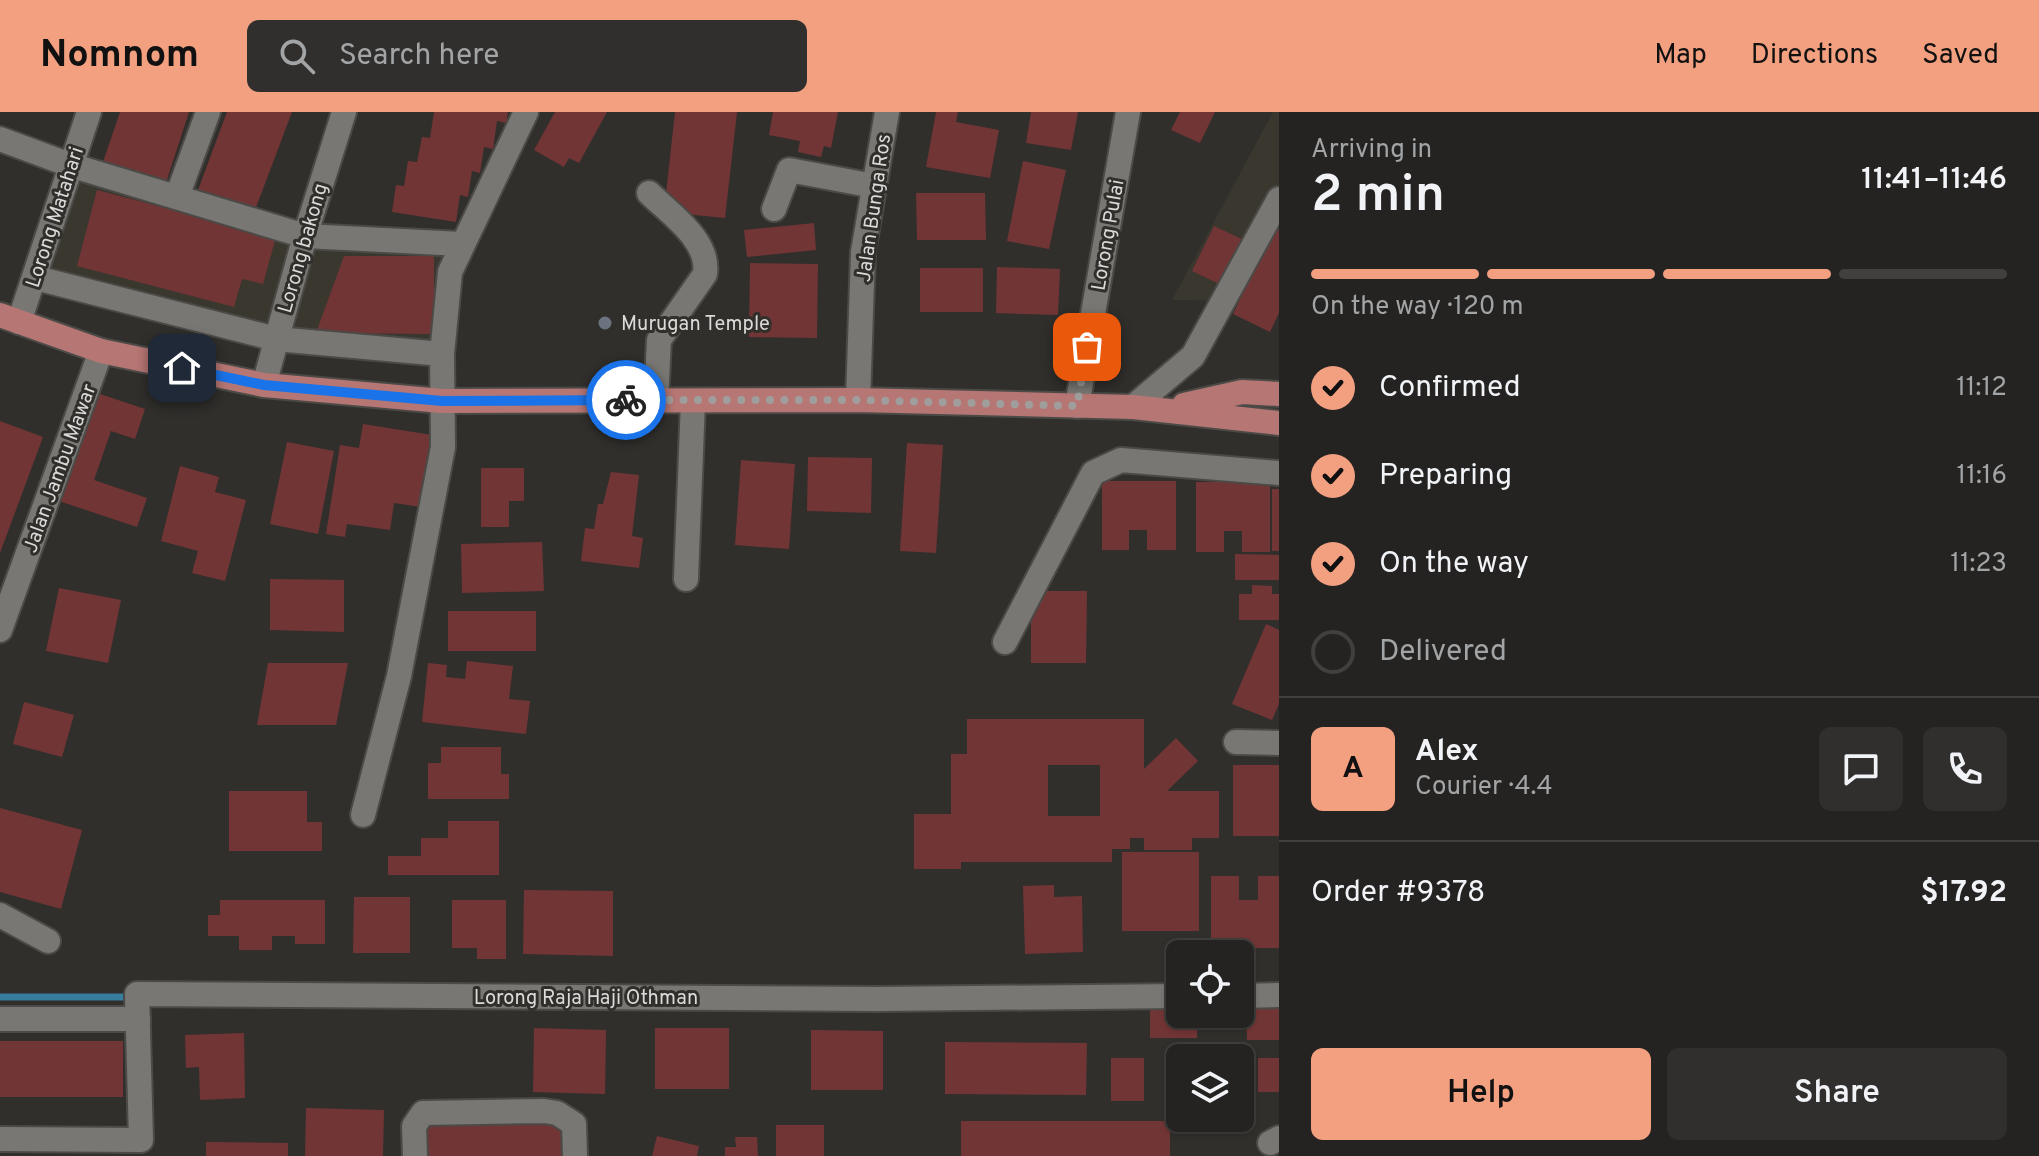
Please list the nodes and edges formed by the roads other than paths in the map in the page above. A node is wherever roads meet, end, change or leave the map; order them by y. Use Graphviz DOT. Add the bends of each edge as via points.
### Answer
graph roads {
  1 [pos="89,112"];
  2 [pos="208,112"];
  3 [pos="344,112"];
  4 [pos="526,112"];
  5 [pos="887,112"];
  6 [pos="1128,112"];
  7 [pos="0,139"];
  8 [pos="70,165"];
  9 [pos="874,186"];
  10 [pos="649,193"];
  11 [pos="177,197"];
  12 [pos="1279,199"];
  13 [pos="774,209"];
  14 [pos="305,236"];
  15 [pos="461,244"];
  16 [pos="36,278"];
  17 [pos="10,318"];
  18 [pos="276,339"];
  19 [pos="101,351"];
  20 [pos="442,354"];
  21 [pos="264,385"];
  22 [pos="1279,387"];
  23 [pos="1242,392"];
  24 [pos="1279,394"];
  25 [pos="656,400"];
  26 [pos="858,400"];
  27 [pos="442,401"];
  28 [pos="693,401"];
  29 [pos="1077,406"];
  30 [pos="1133,407"];
  31 [pos="1170,409"];
  32 [pos="1279,423"];
  33 [pos="1279,473"];
  34 [pos="686,579"];
  35 [pos="0,630"];
  36 [pos="1005,642"];
  37 [pos="1236,742"];
  38 [pos="1279,743"];
  39 [pos="363,815"];
  40 [pos="0,915"];
  41 [pos="48,941"];
  42 [pos="1279,995"];
  43 [pos="1166,996"];
  44 [pos="1254,996"];
  45 [pos="0,1019"];
  46 [pos="138,1019"];
  47 [pos="0,1139"];
  48 [pos="45,1148"];
  49 [pos="415,1156"];
  50 [pos="575,1156"];
  1 -- 8 [label="street, Lorong Matahari"];
  2 -- 11 [label="street"];
  3 -- 14 [label="street, Lorong bakong"];
  4 -- 15 [label="street"];
  5 -- 9 [label="street, Jalan Bunga Ros"];
  6 -- 29 [label="street, Lorong Pulai"];
  7 -- 8 [label="street"];
  8 -- 11 [label="street"];
  8 -- 16 [label="street, Lorong Matahari"];
  9 -- 13 [label="street" via="789,170"];
  9 -- 26 [label="street, Jalan Bunga Ros" via="863,252"];
  10 -- 25 [label="street" via="698,243 706,265 659,340"];
  11 -- 14 [label="street"];
  12 -- 30 [label="street" via="1193,356"];
  14 -- 15 [label="street"];
  14 -- 18 [label="street, Lorong bakong"];
  15 -- 20 [label="street" via="450,272"];
  16 -- 17 [label="street, Lorong Matahari"];
  16 -- 18 [label="street"];
  17 -- 19 [label="main road"];
  18 -- 20 [label="street"];
  18 -- 21 [label="street, Lorong bakong"];
  19 -- 21 [label="main road"];
  19 -- 35 [label="street, Jalan Jambu Mawar"];
  20 -- 27 [label="street"];
  21 -- 27 [label="main road"];
  22 -- 23 [label="main road"];
  23 -- 24 [label="main road"];
  23 -- 31 [label="main road"];
  25 -- 27 [label="main road"];
  25 -- 28 [label="main road"];
  26 -- 28 [label="main road"];
  26 -- 29 [label="main road"];
  27 -- 39 [label="street" via="443,447 414,600"];
  28 -- 34 [label="street"];
  29 -- 30 [label="main road"];
  30 -- 31 [label="main road"];
  31 -- 32 [label="main road"];
  33 -- 36 [label="street" via="1121,460 1093,473"];
  37 -- 38 [label="street"];
  40 -- 41 [label="street"];
  42 -- 44 [label="street"];
  43 -- 46 [label="street, Lorong Raja Haji Othman" via="137,994"];
  45 -- 46 [label="street"];
  46 -- 48 [label="street" via="141,1140"];
  47 -- 48 [label="street"];
  49 -- 50 [label="street" via="414,1126 423,1113 544,1111 574,1124"];
}
